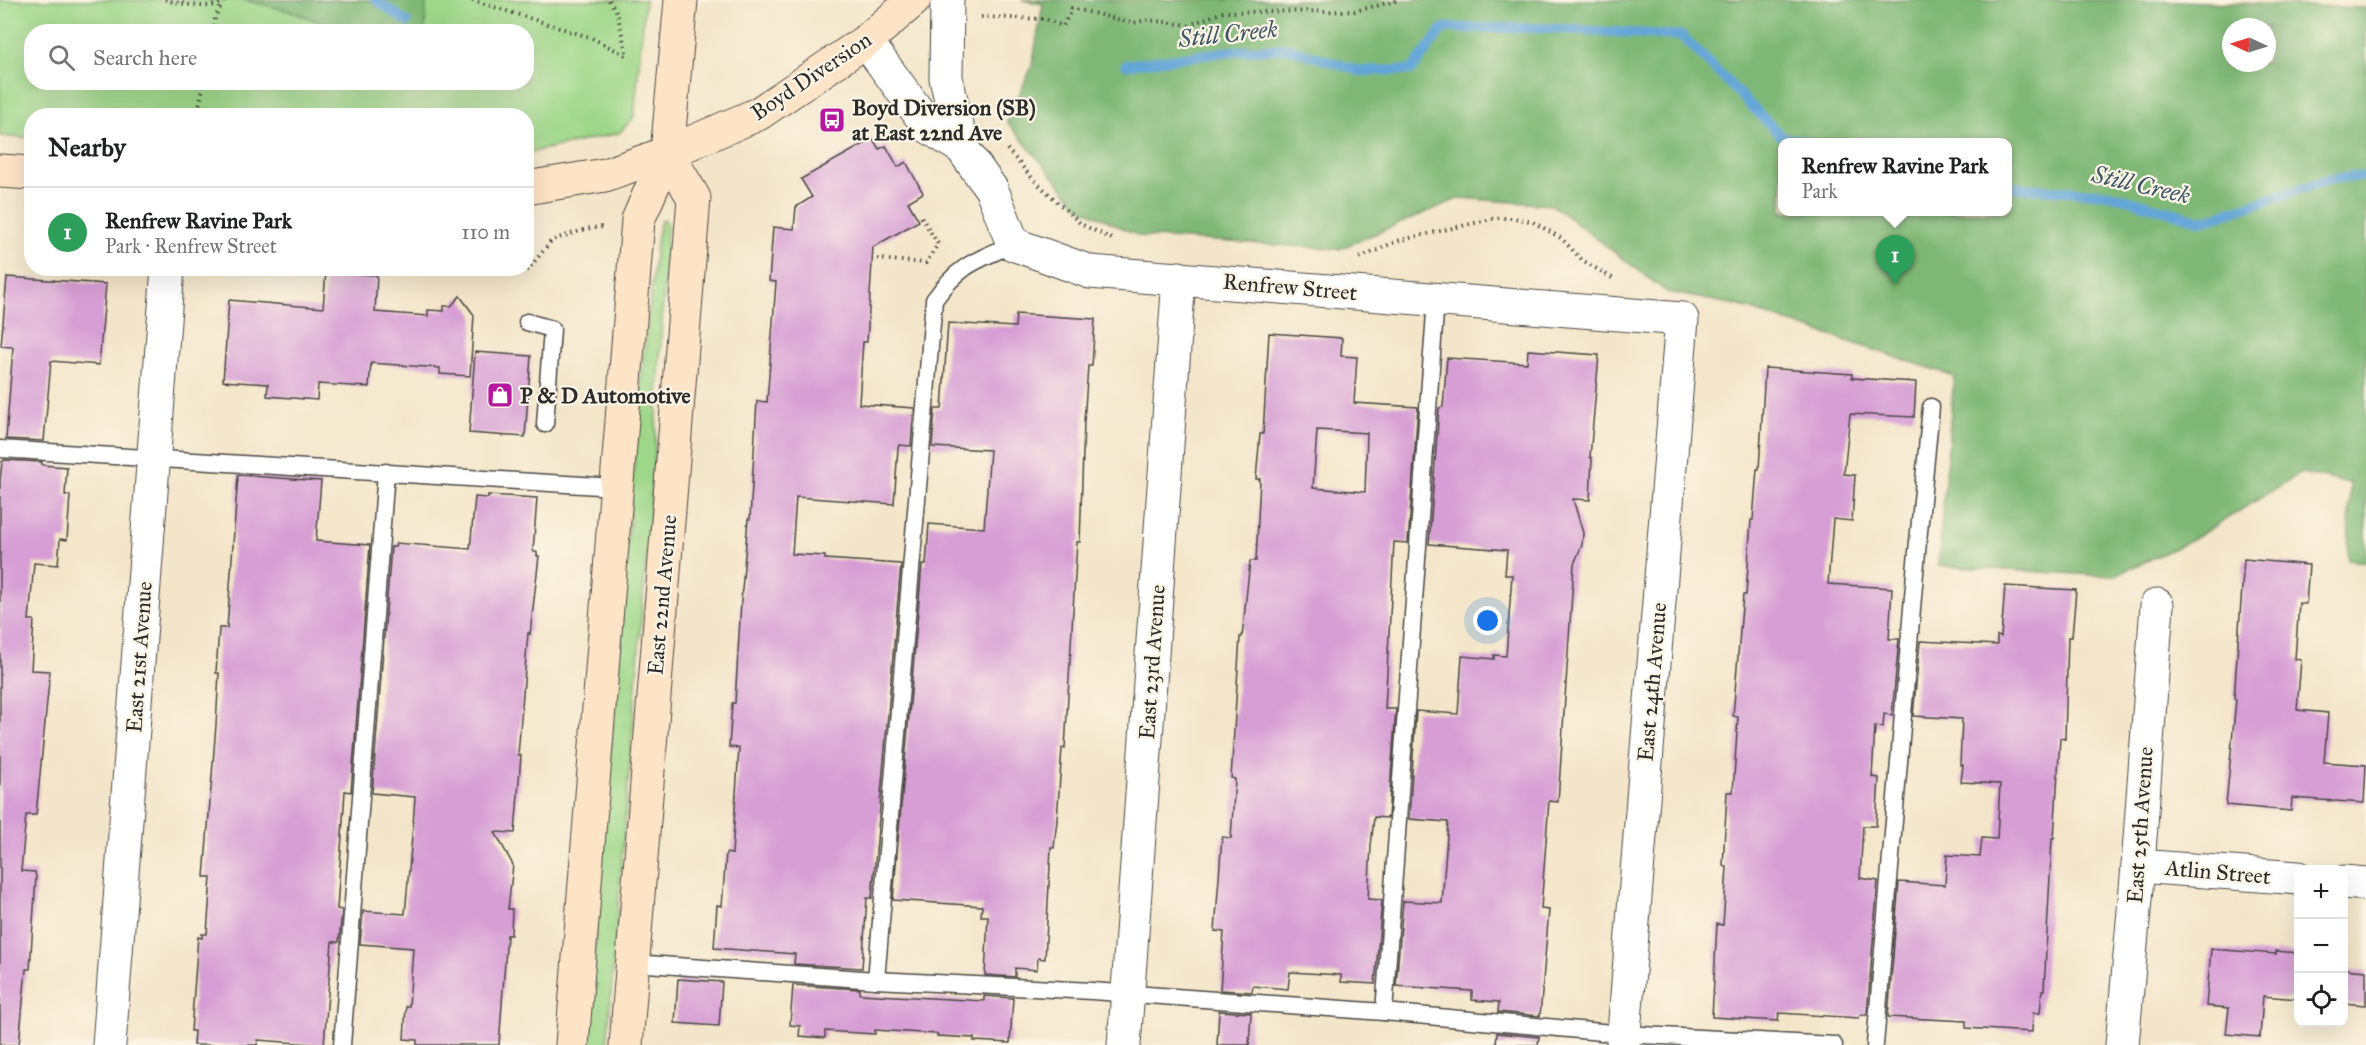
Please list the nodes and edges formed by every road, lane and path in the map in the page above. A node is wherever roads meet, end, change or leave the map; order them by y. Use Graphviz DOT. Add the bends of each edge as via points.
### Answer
graph roads {
  1 [pos="165,0"];
  2 [pos="472,0"];
  3 [pos="609,0"];
  4 [pos="681,0"];
  5 [pos="914,0"];
  6 [pos="1400,0"];
  7 [pos="224,2"];
  8 [pos="960,8"];
  9 [pos="215,24"];
  10 [pos="866,41"];
  11 [pos="202,90"];
  12 [pos="199,108"];
  13 [pos="1000,141"];
  14 [pos="962,148"];
  15 [pos="667,153"];
  16 [pos="0,171"];
  17 [pos="24,172"];
  18 [pos="534,187"];
  19 [pos="919,213"];
  20 [pos="603,227"];
  21 [pos="1121,243"];
  22 [pos="1013,244"];
  23 [pos="877,259"];
  24 [pos="1354,259"];
  25 [pos="534,262"];
  26 [pos="167,276"];
  27 [pos="1179,278"];
  28 [pos="1436,299"];
  29 [pos="1636,314"];
  30 [pos="1682,319"];
  31 [pos="527,322"];
  32 [pos="1931,407"];
  33 [pos="545,424"];
  34 [pos="0,449"];
  35 [pos="154,458"];
  36 [pos="386,472"];
  37 [pos="615,487"];
  38 [pos="2157,605"];
  39 [pos="2138,866"];
  40 [pos="2294,878"];
  41 [pos="2348,882"];
  42 [pos="2366,884"];
  43 [pos="633,963"];
  44 [pos="876,980"];
  45 [pos="1128,994"];
  46 [pos="1384,1012"];
  47 [pos="1623,1039"];
  48 [pos="109,1045"];
  49 [pos="342,1045"];
  50 [pos="572,1045"];
  51 [pos="626,1045"];
  52 [pos="1125,1045"];
  53 [pos="1834,1045"];
  54 [pos="1875,1045"];
  55 [pos="2122,1045"];
  1 -- 7 [label="path" via="197,6"];
  2 -- 3 [label="path" via="592,38 627,56"];
  4 -- 15 [label="street"];
  5 -- 10 [label="street, Boyd Diversion"];
  6 -- 8 [label="path" via="1355,11 1223,12 1189,25 1133,22 1072,8 1063,26 1045,19"];
  7 -- 9 [label="path"];
  8 -- 14 [label="street" via="946,78"];
  10 -- 14 [label="street" via="929,127"];
  10 -- 15 [label="street, Boyd Diversion" via="758,114"];
  11 -- 12 [label="path"];
  13 -- 21 [label="path" via="1081,224"];
  14 -- 22 [label="street" via="992,190"];
  15 -- 18 [label="street" via="604,175"];
  15 -- 37 [label="street" via="638,220"];
  15 -- 43 [label="street, East 22nd Avenue" via="694,198"];
  16 -- 17 [label="street"];
  19 -- 23 [label="path" via="938,244 926,263"];
  20 -- 25 [label="path" via="552,240"];
  22 -- 27 [label="street, Renfrew Street" via="1090,272"];
  22 -- 44 [label="lane" via="965,265 934,300"];
  24 -- 29 [label="path" via="1397,241 1496,218 1514,218 1533,222 1561,238 1582,260 1625,286"];
  26 -- 35 [label="street, East 21st Avenue"];
  27 -- 28 [label="street, Renfrew Street"];
  27 -- 45 [label="street, East 23rd Avenue"];
  28 -- 29 [label="street, Renfrew Street"];
  28 -- 46 [label="lane"];
  29 -- 30 [label="street, Renfrew Street"];
  30 -- 47 [label="street, East 24th Avenue"];
  31 -- 33 [label="lane" via="552,329"];
  32 -- 54 [label="lane"];
  34 -- 35 [label="lane"];
  35 -- 36 [label="lane"];
  35 -- 48 [label="street, East 21st Avenue"];
  36 -- 37 [label="lane"];
  36 -- 49 [label="lane"];
  37 -- 50 [label="street"];
  38 -- 39 [label="street, East 25th Avenue"];
  39 -- 40 [label="street, Atlin Street"];
  39 -- 55 [label="street, East 25th Avenue"];
  41 -- 42 [label="street"];
  43 -- 44 [label="lane"];
  43 -- 51 [label="street, East 22nd Avenue"];
  44 -- 45 [label="lane"];
  45 -- 46 [label="lane"];
  45 -- 52 [label="street, East 23rd Avenue"];
  46 -- 47 [label="lane"];
  47 -- 53 [label="lane"];
}
